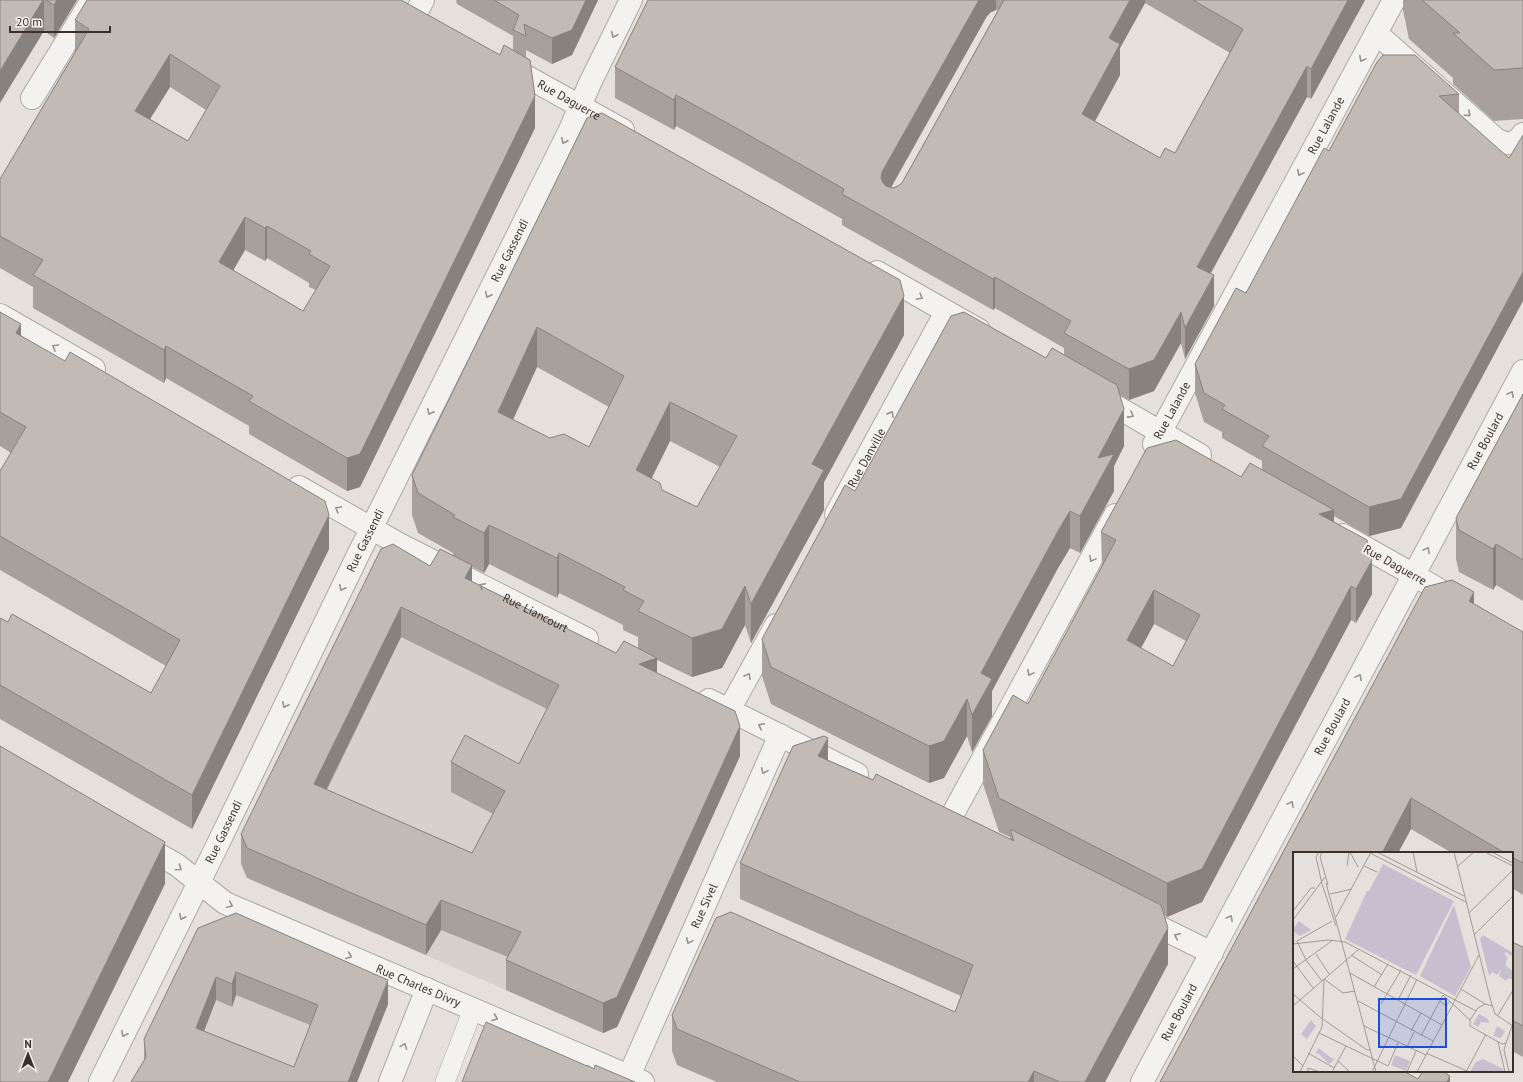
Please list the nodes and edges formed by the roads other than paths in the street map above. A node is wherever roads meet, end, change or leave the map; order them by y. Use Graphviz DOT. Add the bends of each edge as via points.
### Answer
graph roads {
  1 [pos="92,0"];
  2 [pos="631,0"];
  3 [pos="1394,0"];
  4 [pos="395,4"];
  5 [pos="419,8"];
  6 [pos="435,26"];
  7 [pos="1376,32"];
  8 [pos="490,56"];
  9 [pos="32,98"];
  10 [pos="581,106"];
  11 [pos="1523,134"];
  12 [pos="637,138"];
  13 [pos="862,264"];
  14 [pos="946,312"];
  15 [pos="0,315"];
  16 [pos="994,338"];
  17 [pos="1523,371"];
  18 [pos="111,378"];
  19 [pos="1082,388"];
  20 [pos="1160,432"];
  21 [pos="1144,462"];
  22 [pos="1217,464"];
  23 [pos="284,478"];
  24 [pos="1125,496"];
  25 [pos="1326,525"];
  26 [pos="372,528"];
  27 [pos="825,534"];
  28 [pos="1414,575"];
  29 [pos="1475,610"];
  30 [pos="784,611"];
  31 [pos="603,646"];
  32 [pos="694,692"];
  33 [pos="730,710"];
  34 [pos="780,735"];
  35 [pos="872,782"];
  36 [pos="928,810"];
  37 [pos="123,834"];
  38 [pos="199,882"];
  39 [pos="1123,909"];
  40 [pos="1212,953"];
  41 [pos="427,989"];
  42 [pos="473,1009"];
  43 [pos="636,1079"];
  44 [pos="100,1082"];
  45 [pos="390,1082"];
  46 [pos="444,1082"];
  47 [pos="1142,1082"];
  1 -- 9 [label="street"];
  2 -- 10 [label="street, Rue Gassendi, one-way"];
  3 -- 7 [label="street, Rue Lalande"];
  4 -- 5 [label="street"];
  5 -- 6 [label="street"];
  7 -- 11 [label="street, one-way" via="1497,140 1507,144 1516,142"];
  7 -- 20 [label="street, Rue Lalande, one-way"];
  8 -- 10 [label="street, Rue Daguerre"];
  10 -- 12 [label="street, Rue Daguerre"];
  10 -- 26 [label="street, Rue Gassendi, one-way"];
  13 -- 14 [label="street, one-way"];
  14 -- 16 [label="street"];
  27 -- 14 [label="street, Rue Danville, one-way"];
  18 -- 15 [label="street, one-way"];
  28 -- 17 [label="street, Rue Boulard, one-way"];
  19 -- 20 [label="street, one-way"];
  20 -- 21 [label="street, Rue Lalande"];
  20 -- 22 [label="street"];
  26 -- 23 [label="street, Rue Liancourt, one-way"];
  24 -- 36 [label="street, one-way" via="956,825"];
  25 -- 28 [label="street, Rue Daguerre"];
  31 -- 26 [label="street, Rue Liancourt, one-way"];
  26 -- 38 [label="street, Rue Gassendi, one-way"];
  28 -- 29 [label="street, Rue Daguerre"];
  40 -- 28 [label="street, Rue Boulard, one-way"];
  33 -- 30 [label="street, one-way"];
  32 -- 33 [label="street"];
  34 -- 33 [label="street, one-way"];
  34 -- 35 [label="street"];
  34 -- 43 [label="street, Rue Sivel, one-way"];
  37 -- 38 [label="street, Rue Charles Divry, one-way" via="177,865"];
  38 -- 41 [label="street, Rue Charles Divry, one-way" via="225,903"];
  38 -- 44 [label="street, Rue Gassendi, one-way"];
  40 -- 39 [label="street, one-way"];
  40 -- 47 [label="street, Rue Boulard"];
  41 -- 42 [label="street, Rue Charles Divry"];
  45 -- 41 [label="street, one-way"];
  42 -- 43 [label="street, Rue Charles Divry, one-way"];
  42 -- 46 [label="lane"];
}
